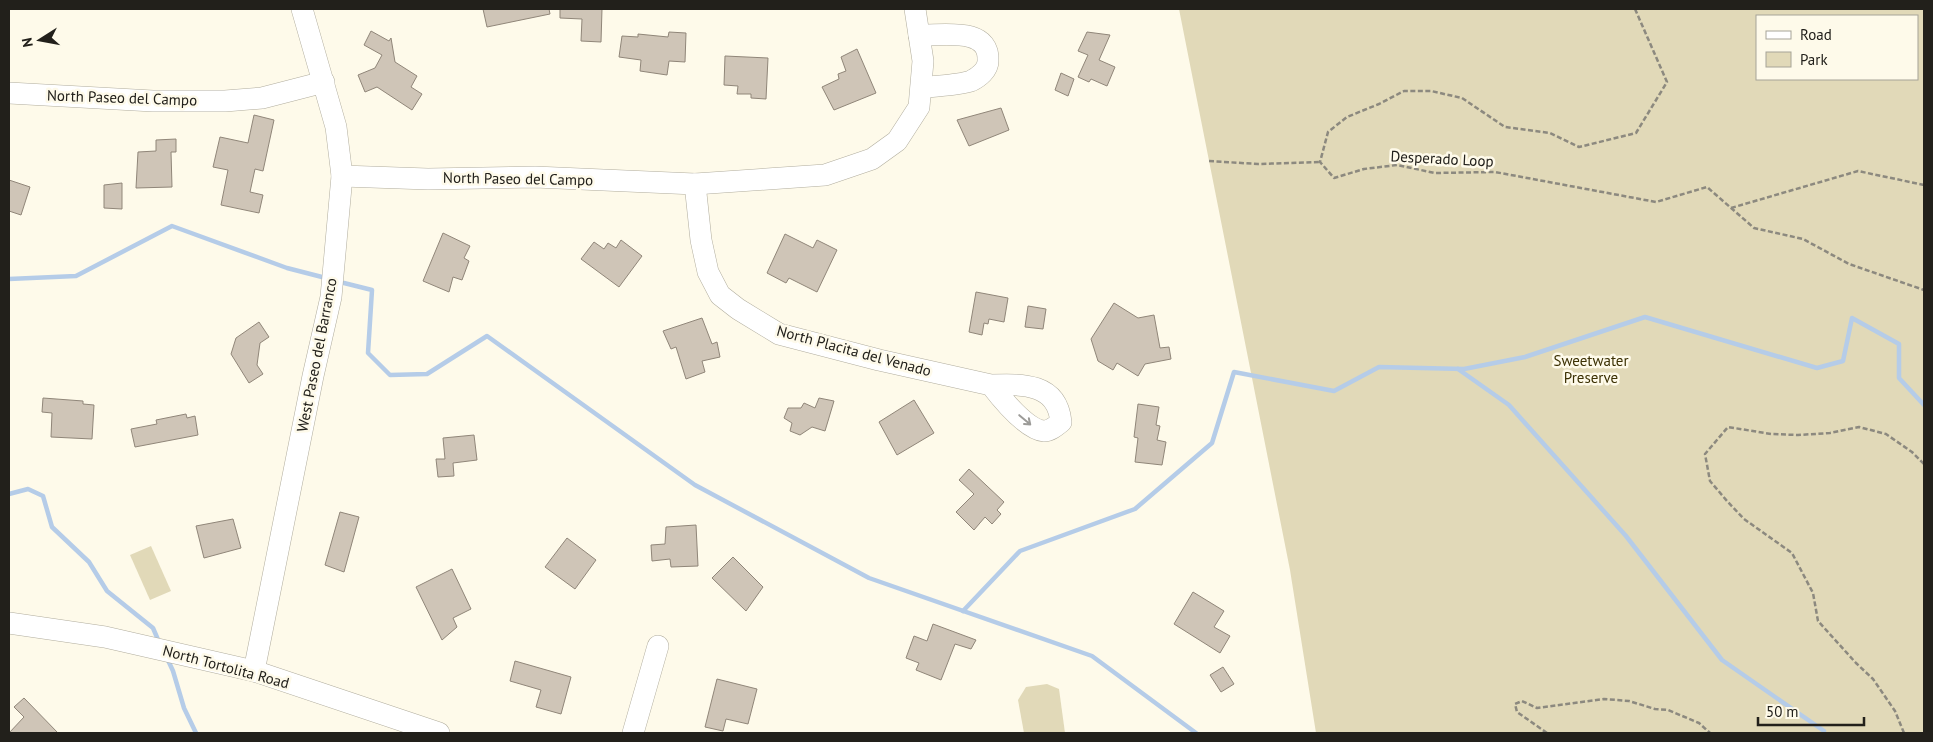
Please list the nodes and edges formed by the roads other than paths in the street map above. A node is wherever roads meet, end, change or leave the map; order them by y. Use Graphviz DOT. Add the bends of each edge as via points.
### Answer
graph roads {
  1 [pos="302,9"];
  2 [pos="915,9"];
  3 [pos="919,35"];
  4 [pos="324,82"];
  5 [pos="921,88"];
  6 [pos="9,93"];
  7 [pos="342,176"];
  8 [pos="695,184"];
  9 [pos="991,385"];
  10 [pos="9,623"];
  11 [pos="658,646"];
  12 [pos="254,671"];
  13 [pos="439,733"];
  14 [pos="633,733"];
  1 -- 4 [label="street, West Paseo del Barranco"];
  2 -- 3 [label="street, North Paseo del Campo"];
  3 -- 5 [label="street, North Paseo del Campo" via="923,61"];
  3 -- 5 [label="street" via="968,36 982,41 988,63 985,72 971,81"];
  4 -- 6 [label="street, North Paseo del Campo" via="262,98 224,101 153,101"];
  4 -- 7 [label="street, West Paseo del Barranco" via="336,127"];
  5 -- 8 [label="street, North Paseo del Campo" via="919,107 898,141 872,158 826,175"];
  7 -- 8 [label="street, North Paseo del Campo" via="535,177"];
  7 -- 12 [label="street, West Paseo del Barranco" via="331,297"];
  8 -- 9 [label="street, North Placita del Venado" via="700,240 708,272 720,295 738,309 779,334"];
  10 -- 12 [label="street, North Tortolita Road" via="105,637"];
  11 -- 14 [label="street"];
  12 -- 13 [label="street, North Tortolita Road"];
}
